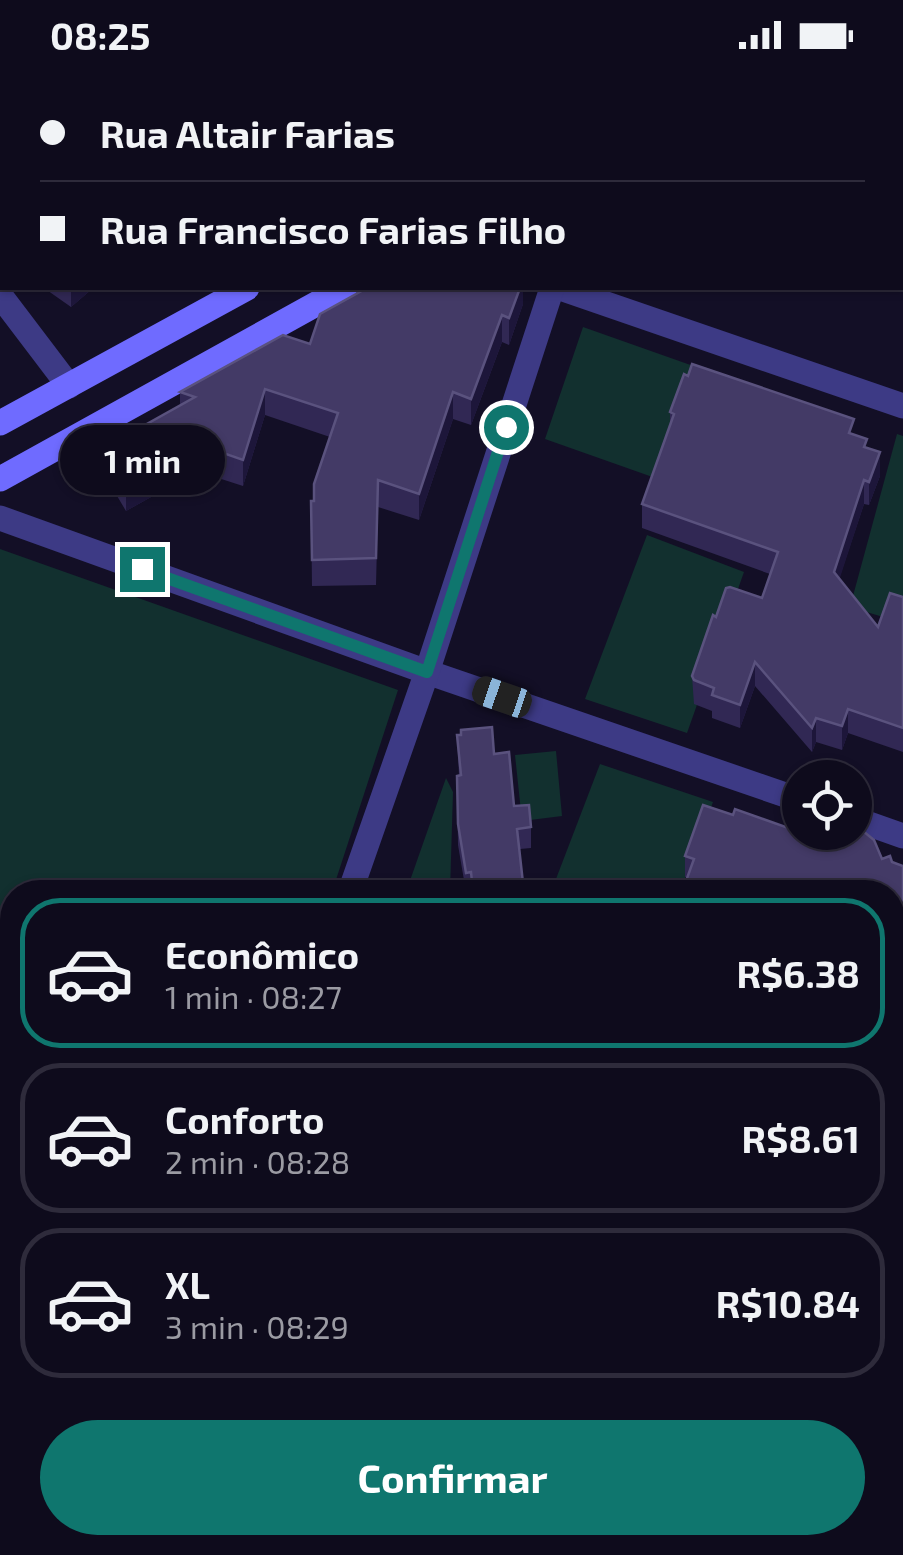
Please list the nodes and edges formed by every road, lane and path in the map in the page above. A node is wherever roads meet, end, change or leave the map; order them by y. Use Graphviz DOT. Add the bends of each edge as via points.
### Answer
graph roads {
  1 [pos="243,290"];
  2 [pos="342,290"];
  3 [pos="551,290"];
  4 [pos="566,290"];
  5 [pos="0,295"];
  6 [pos="69,386"];
  7 [pos="903,406"];
  8 [pos="0,423"];
  9 [pos="0,479"];
  10 [pos="0,518"];
  11 [pos="427,672"];
  12 [pos="782,794"];
  13 [pos="872,825"];
  14 [pos="903,836"];
  15 [pos="354,880"];
  1 -- 6 [label="street"];
  2 -- 9 [label="street"];
  3 -- 11 [label="street"];
  4 -- 7 [label="street"];
  5 -- 6 [label="street"];
  6 -- 8 [label="street"];
  10 -- 11 [label="street"];
  11 -- 12 [label="street"];
  11 -- 15 [label="street"];
  13 -- 14 [label="street"];
}
